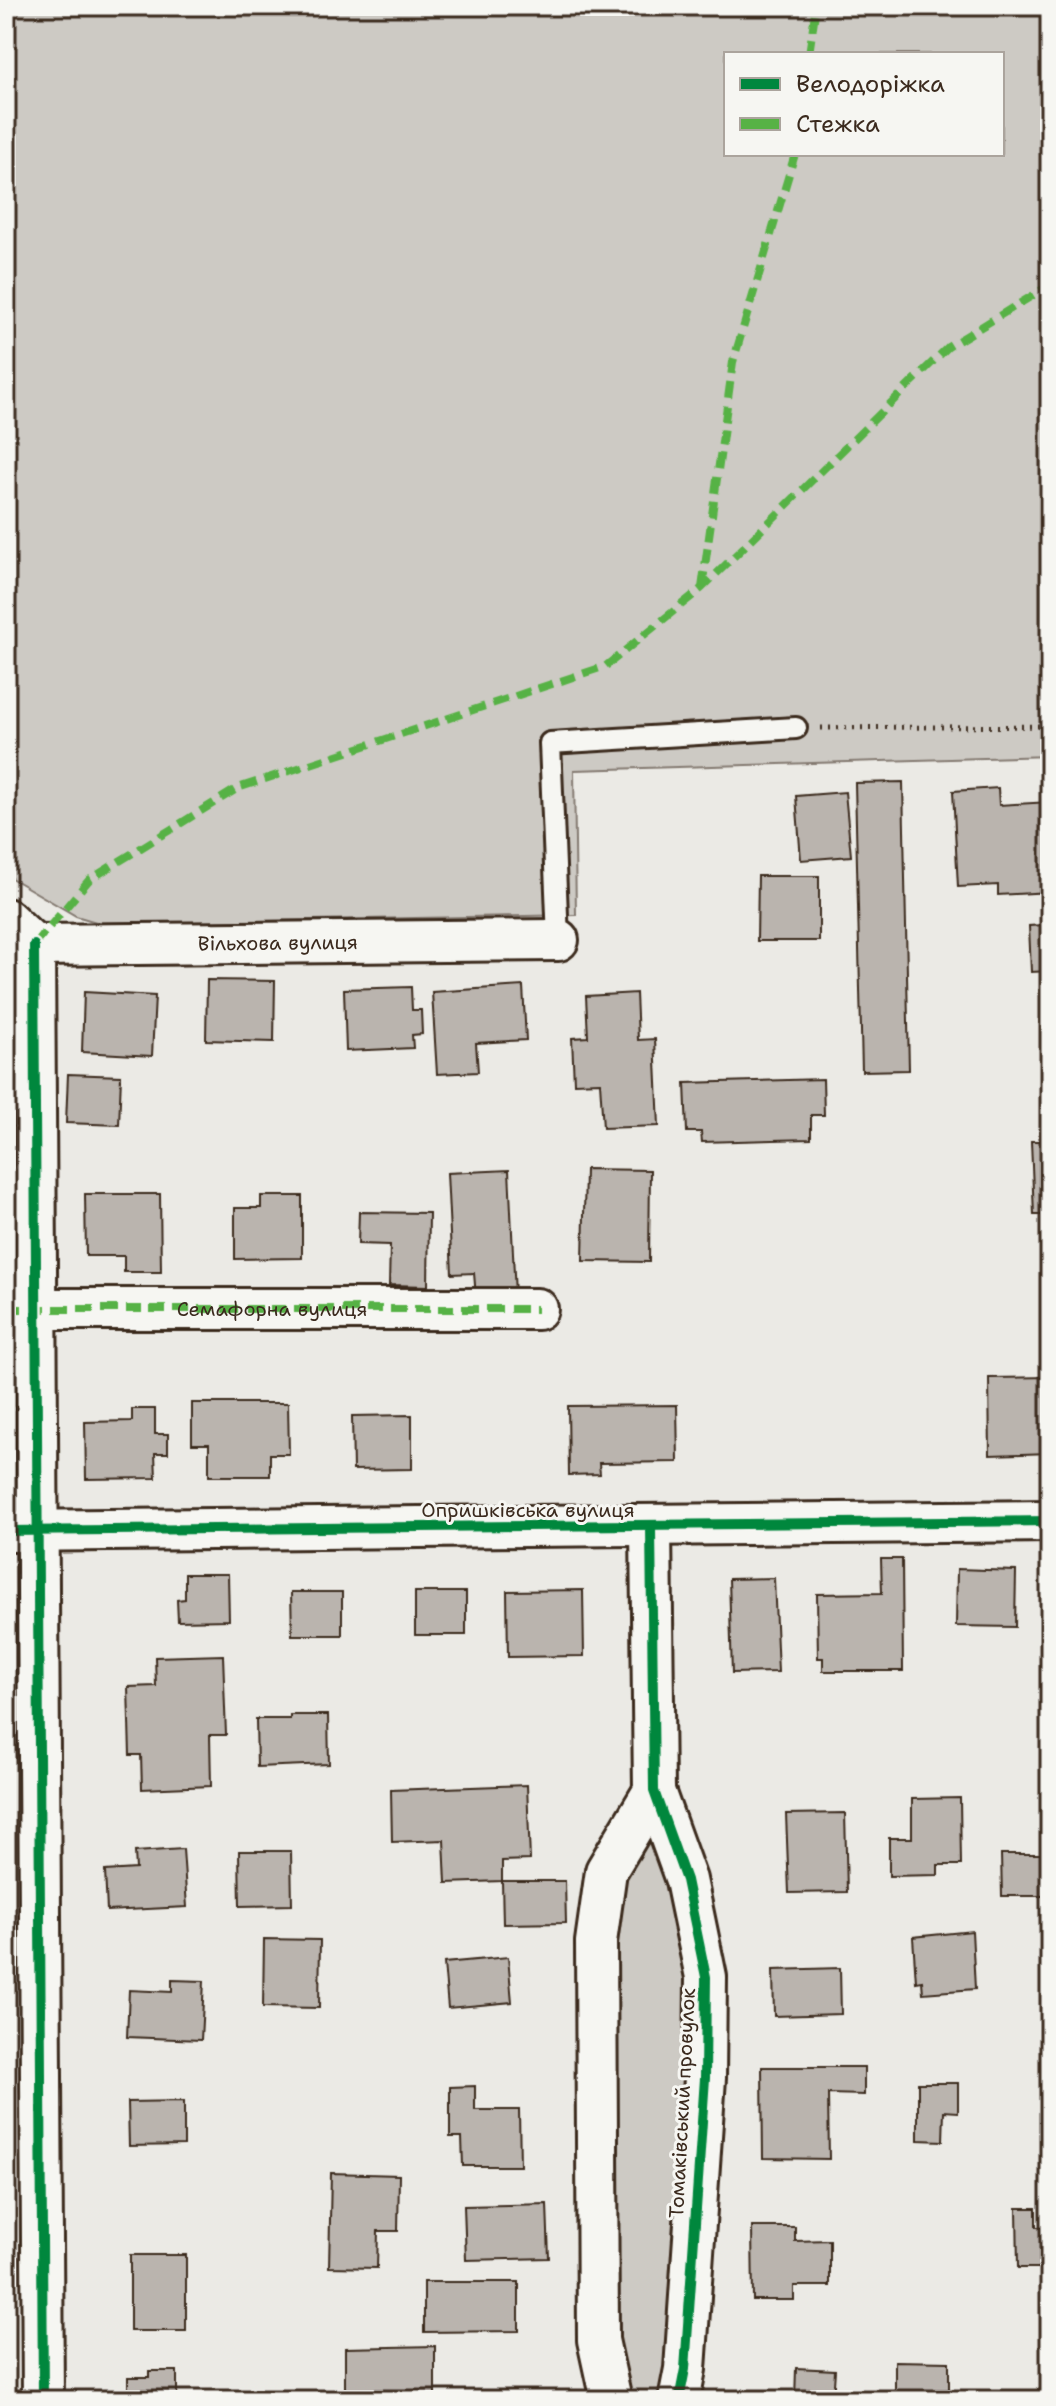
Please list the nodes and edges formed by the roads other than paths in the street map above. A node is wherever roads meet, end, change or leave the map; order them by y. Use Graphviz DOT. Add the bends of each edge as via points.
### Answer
graph roads {
  1 [pos="796,728"];
  2 [pos="20,932"];
  3 [pos="558,940"];
  4 [pos="22,1309"];
  5 [pos="537,1309"];
  6 [pos="1050,1521"];
  7 [pos="651,1527"];
  8 [pos="22,1531"];
  9 [pos="654,1791"];
  10 [pos="43,2400"];
  11 [pos="611,2400"];
  12 [pos="679,2400"];
  1 -- 3 [label="lane" via="550,743"];
  2 -- 3 [label="street, Вільхова вулиця"];
  2 -- 4 [label="street"];
  4 -- 5 [label="street, Семафорна вулиця"];
  4 -- 8 [label="street"];
  6 -- 7 [label="street, Опришківська вулиця"];
  7 -- 8 [label="street, Опришківська вулиця"];
  7 -- 9 [label="street, Томаківський провулок"];
  8 -- 10 [label="street"];
  9 -- 11 [label="street" via="606,1871 596,1942 598,2340"];
  9 -- 12 [label="street, Томаківський провулок" via="686,1880 706,1977 705,2078"];
}
